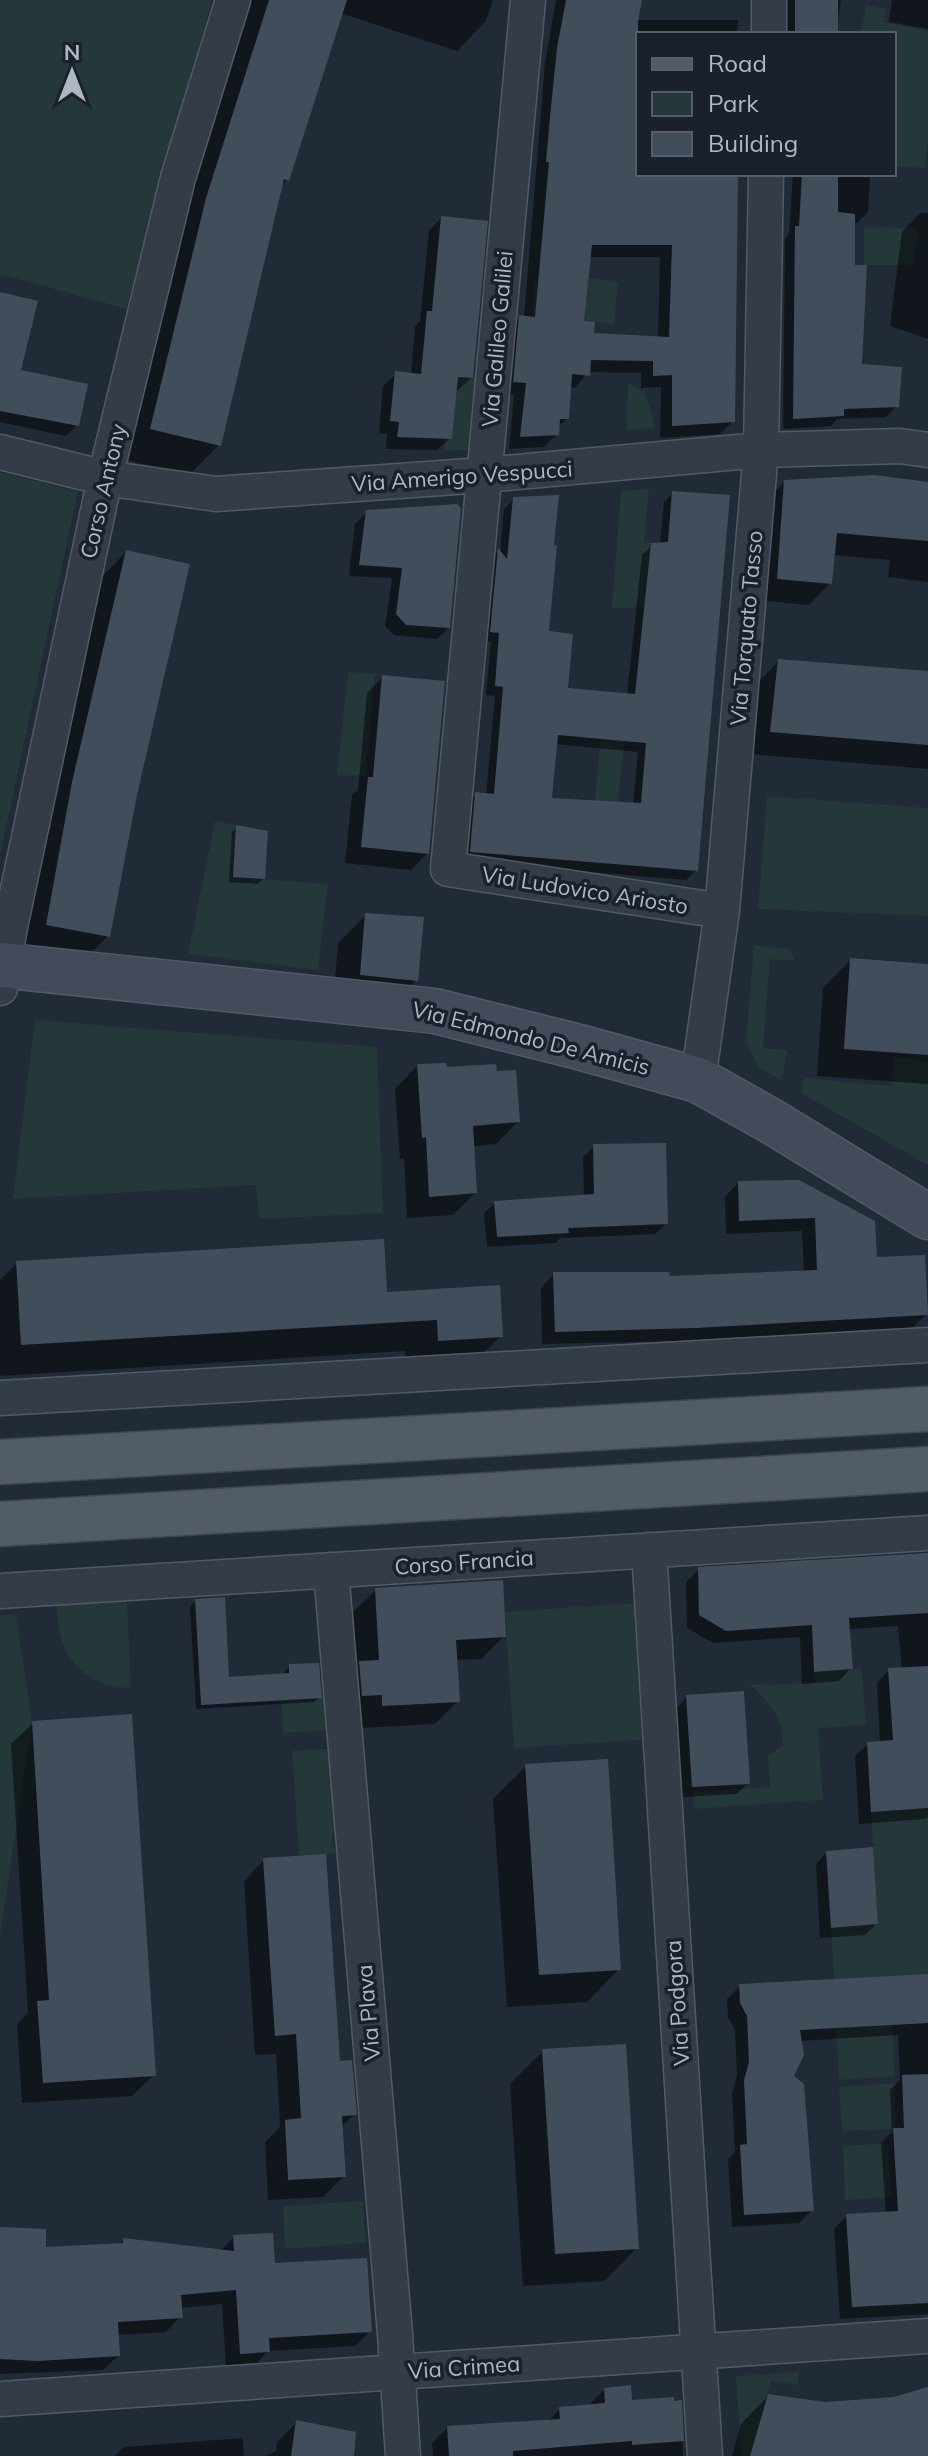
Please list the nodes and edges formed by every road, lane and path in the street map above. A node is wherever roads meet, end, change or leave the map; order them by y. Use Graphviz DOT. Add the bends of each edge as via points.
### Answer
graph roads {
  1 [pos="233,0"];
  2 [pos="528,0"];
  3 [pos="769,0"];
  4 [pos="769,32"];
  5 [pos="766,176"];
  6 [pos="761,450"];
  7 [pos="928,450"];
  8 [pos="0,452"];
  9 [pos="484,475"];
  10 [pos="105,478"];
  11 [pos="448,869"];
  12 [pos="722,911"];
  13 [pos="1,973"];
  14 [pos="698,1080"];
  15 [pos="928,1217"];
  16 [pos="928,1345"];
  17 [pos="0,1398"];
  18 [pos="928,1409"];
  19 [pos="0,1462"];
  20 [pos="928,1469"];
  21 [pos="0,1524"];
  22 [pos="928,1533"];
  23 [pos="649,1550"];
  24 [pos="331,1570"];
  25 [pos="0,1591"];
  26 [pos="928,2336"];
  27 [pos="699,2352"];
  28 [pos="398,2372"];
  29 [pos="0,2399"];
  30 [pos="403,2456"];
  31 [pos="705,2456"];
  1 -- 10 [label="street, Corso Antony" via="178,178"];
  2 -- 9 [label="street, Via Galileo Galilei"];
  3 -- 4 [label="street"];
  5 -- 6 [label="street, Via Torquato Tasso"];
  6 -- 7 [label="street, Via Amerigo Vespucci"];
  6 -- 9 [label="street, Via Amerigo Vespucci"];
  6 -- 12 [label="street, Via Torquato Tasso"];
  8 -- 10 [label="street, Via Amerigo Vespucci"];
  9 -- 10 [label="street, Via Amerigo Vespucci" via="216,494"];
  9 -- 11 [label="street, Via Galileo Galilei"];
  10 -- 13 [label="street, Corso Antony"];
  11 -- 12 [label="street, Via Ludovico Ariosto"];
  12 -- 14 [label="street, Via Torquato Tasso"];
  13 -- 14 [label="street, Via Edmondo De Amicis" via="435,1011"];
  14 -- 15 [label="street, Via Edmondo De Amicis"];
  16 -- 17 [label="street"];
  18 -- 19 [label="main road"];
  20 -- 21 [label="main road"];
  22 -- 23 [label="street, Corso Francia"];
  23 -- 24 [label="street, Corso Francia"];
  23 -- 27 [label="street, Via Podgora"];
  24 -- 25 [label="street, Corso Francia"];
  24 -- 28 [label="street, Via Plava"];
  26 -- 27 [label="street, Via Crimea"];
  27 -- 28 [label="street, Via Crimea"];
  27 -- 31 [label="street, Via Podgora"];
  28 -- 29 [label="street, Via Crimea"];
  28 -- 30 [label="street, Via Plava"];
}
